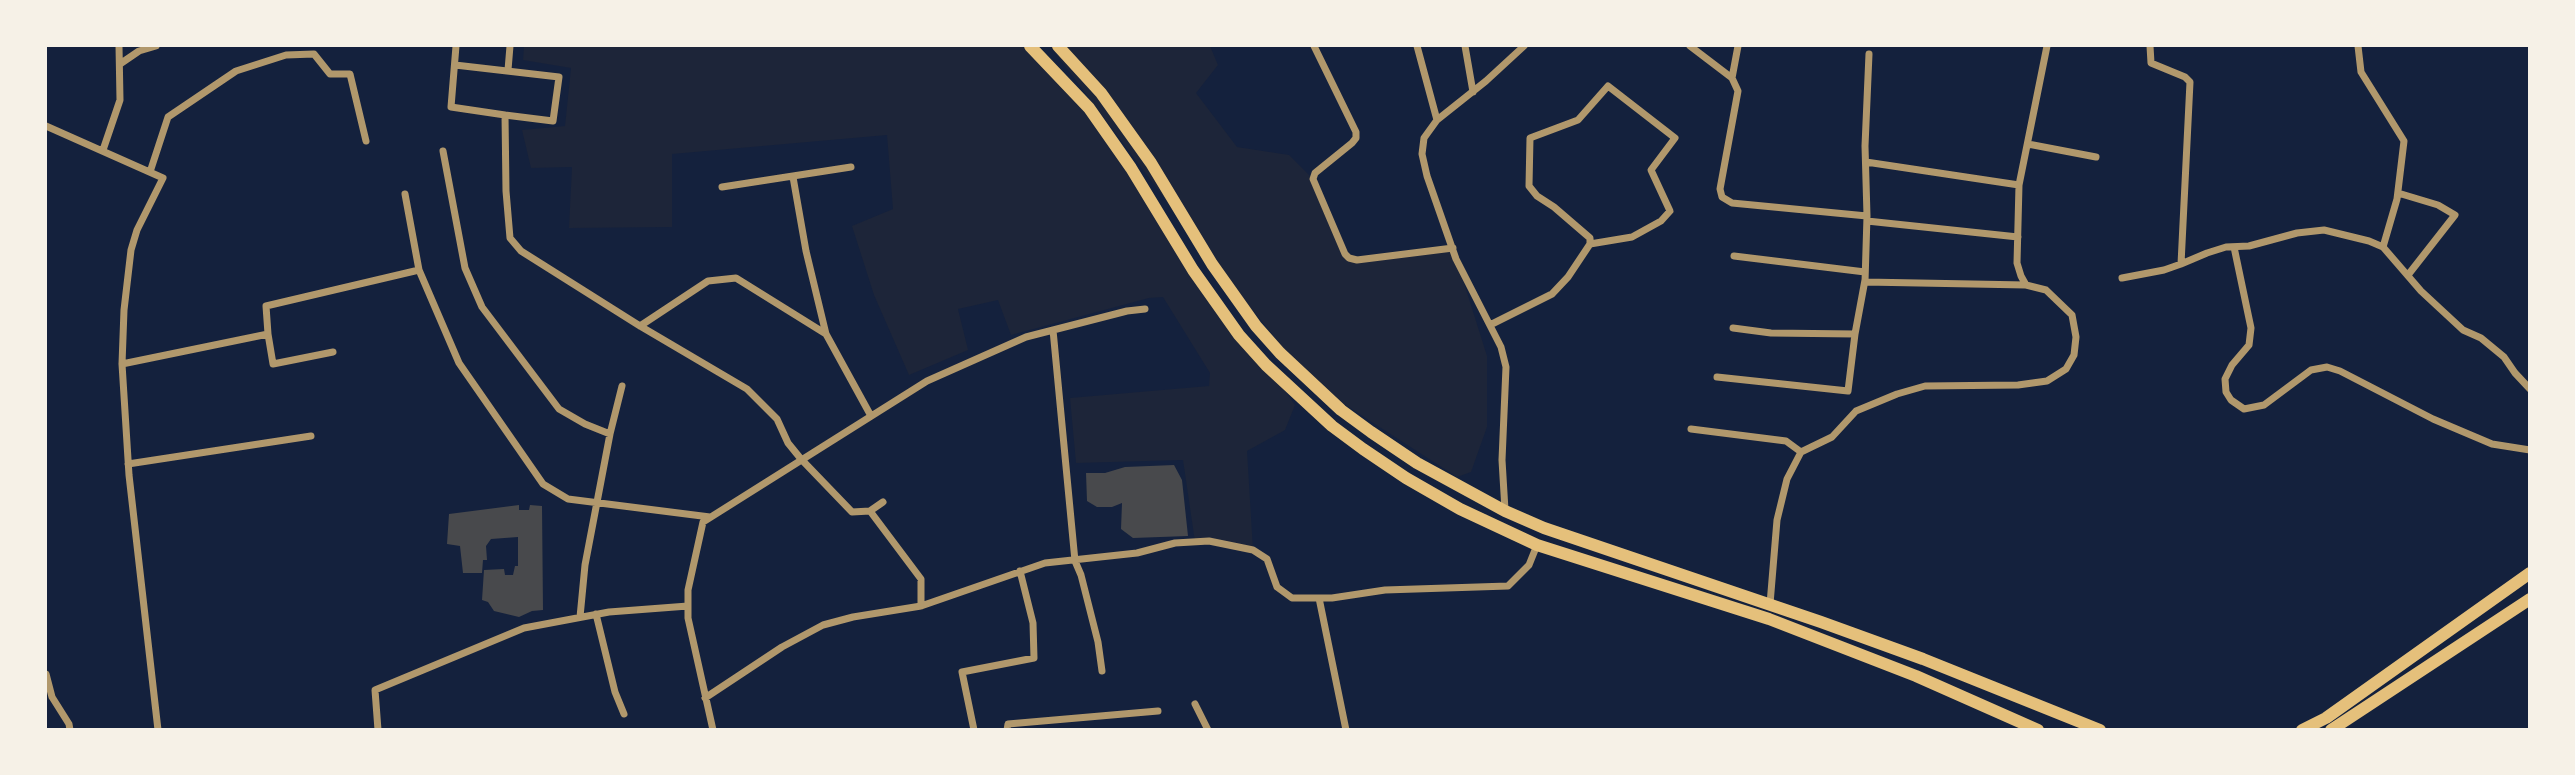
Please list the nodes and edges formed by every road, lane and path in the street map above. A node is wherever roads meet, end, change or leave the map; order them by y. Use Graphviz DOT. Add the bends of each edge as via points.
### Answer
graph roads {
  1 [pos="119,46"];
  2 [pos="156,46"];
  3 [pos="456,46"];
  4 [pos="510,46"];
  5 [pos="1030,46"];
  6 [pos="1058,46"];
  7 [pos="1314,46"];
  8 [pos="1417,46"];
  9 [pos="1465,46"];
  10 [pos="1524,46"];
  11 [pos="1690,46"];
  12 [pos="1738,46"];
  13 [pos="2047,46"];
  14 [pos="2150,46"];
  15 [pos="2358,46"];
  16 [pos="1869,54"];
  17 [pos="120,64"];
  18 [pos="455,65"];
  19 [pos="509,70"];
  20 [pos="1732,78"];
  21 [pos="1473,92"];
  22 [pos="505,115"];
  23 [pos="1437,120"];
  24 [pos="46,125"];
  25 [pos="366,141"];
  26 [pos="2028,144"];
  27 [pos="103,150"];
  28 [pos="443,151"];
  29 [pos="2096,157"];
  30 [pos="1866,162"];
  31 [pos="851,167"];
  32 [pos="150,172"];
  33 [pos="793,177"];
  34 [pos="2020,185"];
  35 [pos="722,187"];
  36 [pos="2398,193"];
  37 [pos="405,194"];
  38 [pos="1867,219"];
  39 [pos="2018,237"];
  40 [pos="1590,244"];
  41 [pos="2234,247"];
  42 [pos="2383,247"];
  43 [pos="1453,248"];
  44 [pos="1734,257"];
  45 [pos="2181,264"];
  46 [pos="419,270"];
  47 [pos="2408,275"];
  48 [pos="1865,276"];
  49 [pos="2122,278"];
  50 [pos="2026,285"];
  51 [pos="1145,310"];
  52 [pos="1490,325"];
  53 [pos="640,326"];
  54 [pos="1733,328"];
  55 [pos="1053,330"];
  56 [pos="268,334"];
  57 [pos="826,334"];
  58 [pos="1855,334"];
  59 [pos="333,352"];
  60 [pos="122,363"];
  61 [pos="1717,377"];
  62 [pos="622,386"];
  63 [pos="2529,388"];
  64 [pos="871,416"];
  65 [pos="1691,429"];
  66 [pos="610,434"];
  67 [pos="311,436"];
  68 [pos="2529,450"];
  69 [pos="1801,452"];
  70 [pos="801,459"];
  71 [pos="128,464"];
  72 [pos="597,502"];
  73 [pos="883,502"];
  74 [pos="870,511"];
  75 [pos="1505,511"];
  76 [pos="710,517"];
  77 [pos="1536,545"];
  78 [pos="1075,561"];
  79 [pos="1020,571"];
  80 [pos="2529,573"];
  81 [pos="1319,598"];
  82 [pos="2529,598"];
  83 [pos="1770,604"];
  84 [pos="688,606"];
  85 [pos="921,606"];
  86 [pos="596,614"];
  87 [pos="580,617"];
  88 [pos="1102,671"];
  89 [pos="46,674"];
  90 [pos="705,698"];
  91 [pos="1195,704"];
  92 [pos="1158,711"];
  93 [pos="624,714"];
  94 [pos="2320,726"];
  95 [pos="70,730"];
  96 [pos="158,730"];
  97 [pos="378,730"];
  98 [pos="713,730"];
  99 [pos="974,730"];
  100 [pos="1007,730"];
  101 [pos="1208,730"];
  102 [pos="1346,730"];
  103 [pos="2038,730"];
  104 [pos="2100,730"];
  105 [pos="2302,730"];
  106 [pos="2331,730"];
  1 -- 17 [label="street"];
  2 -- 17 [label="street"];
  3 -- 18 [label="street"];
  4 -- 19 [label="street"];
  5 -- 77 [label="main road" via="1089,108 1193,271 1266,365 1332,426 1406,478"];
  6 -- 75 [label="main road" via="1101,93 1151,163 1225,283 1280,353 1371,432"];
  7 -- 43 [label="street" via="1356,132 1352,143 1313,179 1345,254 1357,260"];
  8 -- 23 [label="street"];
  9 -- 21 [label="street"];
  10 -- 21 [label="street"];
  11 -- 20 [label="street"];
  12 -- 20 [label="street"];
  13 -- 26 [label="street"];
  14 -- 45 [label="street" via="2151,63 2190,82"];
  15 -- 36 [label="street" via="2361,72 2404,141"];
  16 -- 30 [label="street"];
  17 -- 27 [label="street" via="120,100"];
  18 -- 19 [label="street"];
  18 -- 22 [label="street" via="451,107"];
  19 -- 22 [label="street" via="559,77 553,121"];
  20 -- 38 [label="street" via="1738,91 1722,197 1732,203"];
  21 -- 23 [label="street"];
  22 -- 53 [label="street" via="509,239"];
  23 -- 43 [label="street" via="1424,138 1422,154"];
  24 -- 27 [label="street"];
  25 -- 32 [label="street" via="350,74 330,74 314,54 286,55 236,71 168,117"];
  26 -- 29 [label="street"];
  26 -- 34 [label="street"];
  27 -- 32 [label="street"];
  28 -- 66 [label="street" via="465,268 482,307 559,409"];
  30 -- 34 [label="street"];
  30 -- 38 [label="street"];
  31 -- 33 [label="street"];
  32 -- 60 [label="street" via="163,178 131,250"];
  33 -- 35 [label="street"];
  33 -- 57 [label="street"];
  34 -- 39 [label="street"];
  36 -- 42 [label="street"];
  36 -- 47 [label="street" via="2455,215"];
  37 -- 46 [label="street"];
  38 -- 39 [label="street"];
  38 -- 48 [label="street"];
  39 -- 50 [label="street" via="2017,263"];
  40 -- 40 [label="street" via="1590,238 1529,186 1530,138 1578,120 1608,86 1675,138 1651,170 1670,211 1632,237"];
  40 -- 52 [label="street" via="1552,294"];
  41 -- 42 [label="street" via="2324,230"];
  41 -- 45 [label="street"];
  41 -- 68 [label="street" via="2250,328 2249,345 2225,379 2231,400 2244,409 2264,405 2311,370 2327,367 2492,444"];
  42 -- 47 [label="street"];
  43 -- 52 [label="street"];
  44 -- 48 [label="street"];
  45 -- 49 [label="street"];
  46 -- 56 [label="street" via="265,306"];
  46 -- 72 [label="street" via="458,363 543,484 568,499"];
  47 -- 63 [label="street" via="2463,330 2504,357"];
  48 -- 50 [label="street" via="1865,282"];
  48 -- 58 [label="street"];
  50 -- 69 [label="street" via="2046,290 2072,315 2074,355 2066,369 2047,380 2028,383 1925,386 1897,394 1856,411 1832,437"];
  51 -- 55 [label="street"];
  52 -- 75 [label="street" via="1506,367"];
  53 -- 57 [label="street" via="708,281 736,278"];
  53 -- 70 [label="street" via="747,389 777,419"];
  54 -- 58 [label="street"];
  55 -- 64 [label="street" via="1026,337 927,381"];
  55 -- 78 [label="street"];
  56 -- 59 [label="street" via="274,364"];
  56 -- 60 [label="street"];
  57 -- 64 [label="street"];
  58 -- 61 [label="street" via="1848,391"];
  60 -- 71 [label="street"];
  62 -- 66 [label="street"];
  64 -- 70 [label="street"];
  65 -- 69 [label="street" via="1786,441"];
  66 -- 72 [label="street"];
  67 -- 71 [label="street"];
  69 -- 83 [label="street" via="1787,479 1777,520"];
  70 -- 74 [label="street" via="852,512"];
  70 -- 76 [label="street"];
  71 -- 96 [label="street"];
  72 -- 76 [label="street"];
  72 -- 87 [label="street"];
  73 -- 74 [label="street"];
  74 -- 85 [label="street" via="921,579"];
  75 -- 83 [label="main road"];
  76 -- 84 [label="street" via="703,522"];
  77 -- 81 [label="street" via="1529,565 1508,586 1384,590"];
  77 -- 103 [label="main road" via="1769,620 1916,676"];
  78 -- 79 [label="street"];
  78 -- 81 [label="street" via="1209,541 1253,550 1267,559 1277,587 1292,598"];
  78 -- 88 [label="street"];
  79 -- 85 [label="street"];
  79 -- 99 [label="street" via="1033,623 1034,659 962,672"];
  80 -- 94 [label="main road"];
  81 -- 102 [label="street"];
  82 -- 106 [label="main road"];
  83 -- 104 [label="main road"];
  84 -- 86 [label="street"];
  84 -- 90 [label="street"];
  85 -- 90 [label="street" via="822,625"];
  86 -- 87 [label="street"];
  86 -- 93 [label="street"];
  87 -- 97 [label="street" via="524,628 375,690"];
  89 -- 95 [label="street" via="52,697"];
  90 -- 98 [label="street"];
  91 -- 101 [label="street"];
  92 -- 100 [label="street" via="1009,724"];
  94 -- 105 [label="main road"];
}
